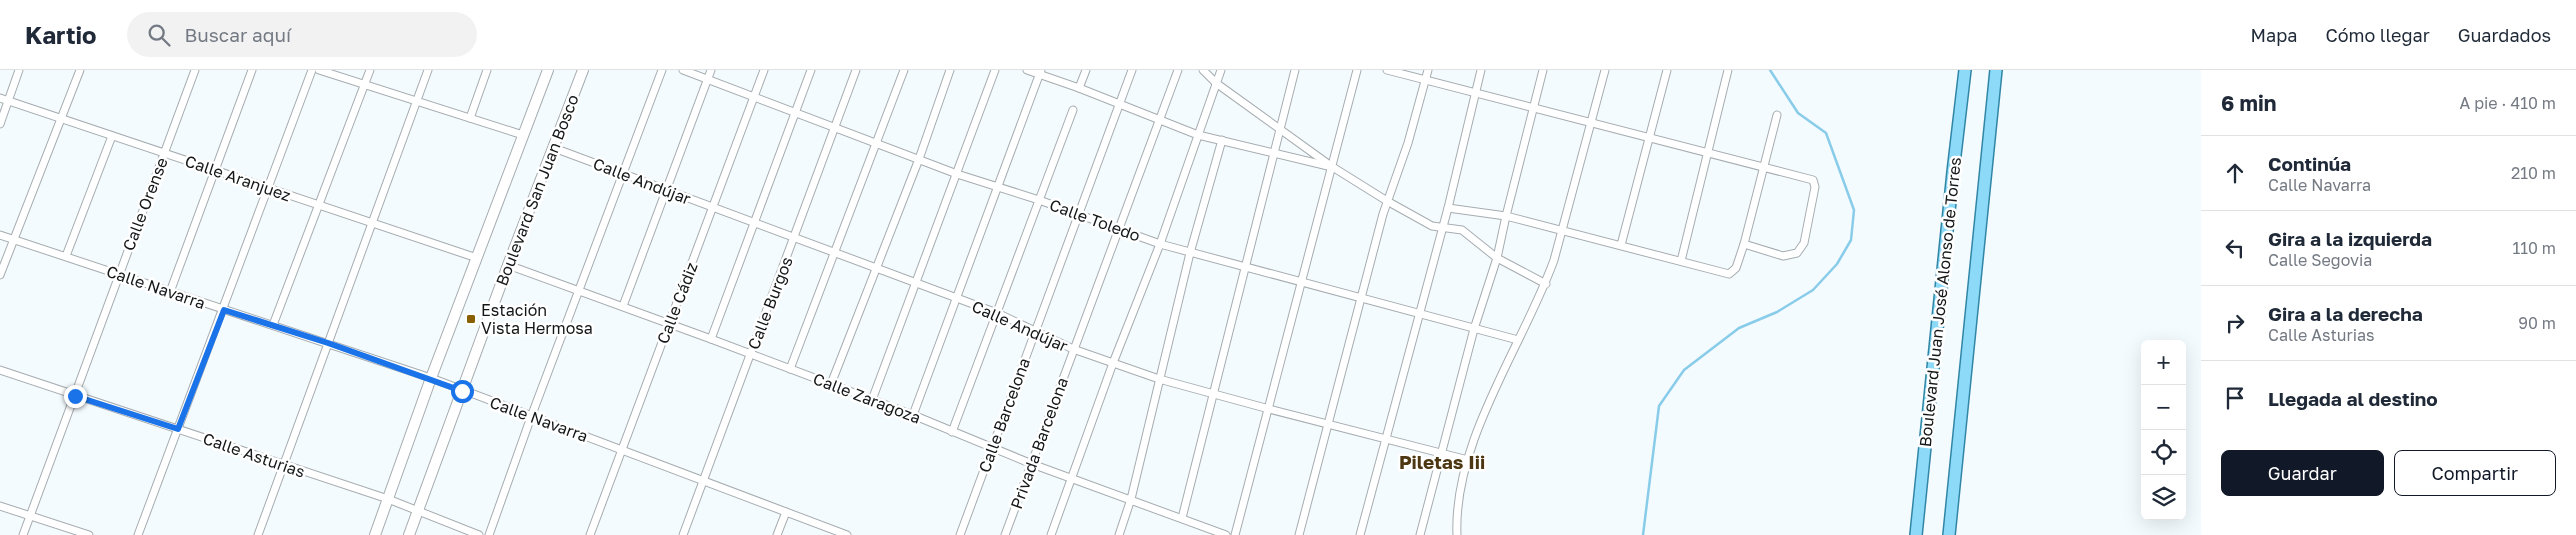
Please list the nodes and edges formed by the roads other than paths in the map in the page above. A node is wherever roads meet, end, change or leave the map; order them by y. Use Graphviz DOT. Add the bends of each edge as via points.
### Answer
graph roads {
  1 [pos="19,70"];
  2 [pos="80,70"];
  3 [pos="195,70"];
  4 [pos="252,70"];
  5 [pos="312,70"];
  6 [pos="320,70"];
  7 [pos="370,70"];
  8 [pos="428,70"];
  9 [pos="487,70"];
  10 [pos="548,70"];
  11 [pos="583,70"];
  12 [pos="662,70"];
  13 [pos="682,70"];
  14 [pos="711,70"];
  15 [pos="764,70"];
  16 [pos="811,70"];
  17 [pos="856,70"];
  18 [pos="904,70"];
  19 [pos="950,70"];
  20 [pos="995,70"];
  21 [pos="1027,70"];
  22 [pos="1086,70"];
  23 [pos="1132,70"];
  24 [pos="1178,70"];
  25 [pos="1202,70"];
  26 [pos="1221,70"];
  27 [pos="1295,70"];
  28 [pos="1357,70"];
  29 [pos="1387,70"];
  30 [pos="1428,70"];
  31 [pos="1481,70"];
  32 [pos="1543,70"];
  33 [pos="1605,70"];
  34 [pos="1667,70"];
  35 [pos="1728,70"];
  36 [pos="1966,70"];
  37 [pos="1996,70"];
  38 [pos="1040,72"];
  39 [pos="708,80"];
  40 [pos="1425,80"];
  41 [pos="1216,83"];
  42 [pos="364,85"];
  43 [pos="1079,88"];
  44 [pos="1475,93"];
  45 [pos="755,97"];
  46 [pos="0,98"];
  47 [pos="9,100"];
  48 [pos="417,101"];
  49 [pos="1118,104"];
  50 [pos="1534,107"];
  51 [pos="1073,110"];
  52 [pos="797,112"];
  53 [pos="1777,115"];
  54 [pos="470,118"];
  55 [pos="61,119"];
  56 [pos="1158,120"];
  57 [pos="1591,123"];
  58 [pos="0,124"];
  59 [pos="835,128"];
  60 [pos="1279,129"];
  61 [pos="523,135"];
  62 [pos="1198,135"];
  63 [pos="112,136"];
  64 [pos="1650,138"];
  65 [pos="1222,140"];
  66 [pos="876,143"];
  67 [pos="554,148"];
  68 [pos="1707,152"];
  69 [pos="1273,153"];
  70 [pos="164,154"];
  71 [pos="918,159"];
  72 [pos="1331,166"];
  73 [pos="1764,166"];
  74 [pos="216,171"];
  75 [pos="624,174"];
  76 [pos="957,174"];
  77 [pos="998,187"];
  78 [pos="268,188"];
  79 [pos="666,190"];
  80 [pos="1039,200"];
  81 [pos="1387,201"];
  82 [pos="319,205"];
  83 [pos="713,208"];
  84 [pos="1448,208"];
  85 [pos="1079,214"];
  86 [pos="1506,216"];
  87 [pos="373,222"];
  88 [pos="754,224"];
  89 [pos="1441,228"];
  90 [pos="1118,229"];
  91 [pos="1563,230"];
  92 [pos="0,235"];
  93 [pos="794,239"];
  94 [pos="14,240"];
  95 [pos="1160,244"];
  96 [pos="1744,244"];
  97 [pos="1621,245"];
  98 [pos="834,253"];
  99 [pos="1190,253"];
  100 [pos="66,256"];
  101 [pos="477,258"];
  102 [pos="1498,258"];
  103 [pos="1681,261"];
  104 [pos="508,265"];
  105 [pos="1244,268"];
  106 [pos="874,269"];
  107 [pos="119,274"];
  108 [pos="0,275"];
  109 [pos="915,283"];
  110 [pos="1302,283"];
  111 [pos="1546,284"];
  112 [pos="578,290"];
  113 [pos="170,292"];
  114 [pos="956,298"];
  115 [pos="1361,298"];
  116 [pos="623,306"];
  117 [pos="224,310"];
  118 [pos="996,313"];
  119 [pos="1418,314"];
  120 [pos="669,323"];
  121 [pos="273,325"];
  122 [pos="1474,329"];
  123 [pos="1035,332"];
  124 [pos="711,339"];
  125 [pos="1518,340"];
  126 [pos="328,343"];
  127 [pos="1073,349"];
  128 [pos="750,354"];
  129 [pos="1113,363"];
  130 [pos="790,369"];
  131 [pos="0,370"];
  132 [pos="431,378"];
  133 [pos="1159,379"];
  134 [pos="831,384"];
  135 [pos="462,391"];
  136 [pos="1213,394"];
  137 [pos="75,396"];
  138 [pos="872,400"];
  139 [pos="1269,409"];
  140 [pos="913,415"];
  141 [pos="531,417"];
  142 [pos="1327,425"];
  143 [pos="178,429"];
  144 [pos="952,432"];
  145 [pos="1385,438"];
  146 [pos="992,448"];
  147 [pos="620,449"];
  148 [pos="1441,452"];
  149 [pos="1468,460"];
  150 [pos="1032,464"];
  151 [pos="283,465"];
  152 [pos="703,479"];
  153 [pos="1072,479"];
  154 [pos="388,499"];
  155 [pos="1131,499"];
  156 [pos="0,506"];
  157 [pos="418,510"];
  158 [pos="786,512"];
  159 [pos="30,516"];
  160 [pos="1182,518"];
  161 [pos="1207,532"];
  162 [pos="23,535"];
  163 [pos="89,535"];
  164 [pos="138,535"];
  165 [pos="258,535"];
  166 [pos="374,535"];
  167 [pos="409,535"];
  168 [pos="479,535"];
  169 [pos="489,535"];
  170 [pos="590,535"];
  171 [pos="683,535"];
  172 [pos="777,535"];
  173 [pos="847,535"];
  174 [pos="960,535"];
  175 [pos="1005,535"];
  176 [pos="1051,535"];
  177 [pos="1119,535"];
  178 [pos="1226,535"];
  179 [pos="1236,535"];
  180 [pos="1299,535"];
  181 [pos="1360,535"];
  182 [pos="1420,535"];
  183 [pos="1457,535"];
  184 [pos="1916,535"];
  185 [pos="1949,535"];
  1 -- 47 [label="street"];
  2 -- 55 [label="street"];
  3 -- 70 [label="street, Calle Orense"];
  4 -- 74 [label="street"];
  5 -- 78 [label="street"];
  6 -- 42 [label="street"];
  7 -- 42 [label="street"];
  8 -- 48 [label="street"];
  9 -- 54 [label="street"];
  10 -- 61 [label="street, Boulevard San Juan Bosco"];
  11 -- 67 [label="street, Boulevard San Juan Bosco"];
  12 -- 75 [label="street"];
  13 -- 39 [label="street, Calle Toledo"];
  14 -- 39 [label="street"];
  15 -- 45 [label="street, Calle Cádiz"];
  16 -- 52 [label="street"];
  17 -- 59 [label="street, Calle Burgos"];
  18 -- 66 [label="street"];
  19 -- 71 [label="street"];
  20 -- 76 [label="street"];
  21 -- 38 [label="street"];
  22 -- 43 [label="street"];
  23 -- 49 [label="street, Calle Barcelona"];
  24 -- 56 [label="street, Privada Barcelona"];
  25 -- 41 [label="street"];
  26 -- 41 [label="street"];
  27 -- 60 [label="street"];
  28 -- 72 [label="street"];
  29 -- 40 [label="street"];
  30 -- 40 [label="street"];
  31 -- 44 [label="street"];
  32 -- 50 [label="street"];
  33 -- 57 [label="street"];
  34 -- 64 [label="street"];
  35 -- 68 [label="street"];
  36 -- 184 [label="main road, Boulevard Juan José Alonso de Torres"];
  37 -- 185 [label="main road, Boulevard Juan José Alonso de Torres"];
  38 -- 43 [label="street"];
  38 -- 77 [label="street"];
  39 -- 45 [label="street, Calle Toledo"];
  39 -- 79 [label="street"];
  40 -- 44 [label="street"];
  40 -- 81 [label="street" via="1408,143"];
  41 -- 60 [label="street"];
  41 -- 62 [label="street"];
  42 -- 48 [label="street"];
  42 -- 82 [label="street"];
  43 -- 49 [label="street"];
  44 -- 50 [label="street"];
  44 -- 84 [label="street"];
  45 -- 52 [label="street, Calle Toledo"];
  45 -- 83 [label="street, Calle Cádiz"];
  46 -- 47 [label="street, Calle Aranjuez"];
  47 -- 55 [label="street, Calle Aranjuez"];
  47 -- 58 [label="street"];
  48 -- 54 [label="street"];
  48 -- 87 [label="street"];
  49 -- 56 [label="street"];
  49 -- 85 [label="street, Calle Barcelona"];
  50 -- 57 [label="street"];
  50 -- 86 [label="street"];
  51 -- 80 [label="street"];
  52 -- 59 [label="street, Calle Toledo"];
  52 -- 88 [label="street"];
  53 -- 73 [label="street"];
  54 -- 61 [label="street"];
  55 -- 63 [label="street, Calle Aranjuez"];
  55 -- 94 [label="street"];
  56 -- 62 [label="street"];
  56 -- 90 [label="street, Privada Barcelona"];
  57 -- 64 [label="street"];
  57 -- 91 [label="street"];
  59 -- 66 [label="street, Calle Toledo"];
  59 -- 93 [label="street, Calle Burgos"];
  60 -- 69 [label="street"];
  60 -- 72 [label="street"];
  61 -- 101 [label="street, Boulevard San Juan Bosco"];
  62 -- 65 [label="street"];
  62 -- 95 [label="street"];
  63 -- 70 [label="street, Calle Aranjuez"];
  63 -- 100 [label="street"];
  64 -- 68 [label="street"];
  64 -- 97 [label="street"];
  65 -- 69 [label="street"];
  65 -- 99 [label="street"];
  66 -- 71 [label="street, Calle Toledo"];
  66 -- 98 [label="street"];
  67 -- 75 [label="street, Calle Andújar"];
  67 -- 104 [label="street, Boulevard San Juan Bosco"];
  68 -- 73 [label="street"];
  68 -- 103 [label="street"];
  69 -- 72 [label="street"];
  69 -- 105 [label="street"];
  70 -- 74 [label="street, Calle Aranjuez"];
  70 -- 107 [label="street, Calle Orense"];
  71 -- 76 [label="street, Calle Toledo"];
  71 -- 106 [label="street"];
  72 -- 81 [label="street"];
  72 -- 110 [label="street"];
  73 -- 96 [label="street"];
  73 -- 96 [label="street" via="1814,180 1801,248 1792,256 1783,256"];
  74 -- 78 [label="street, Calle Aranjuez"];
  74 -- 113 [label="street"];
  75 -- 79 [label="street, Calle Andújar"];
  75 -- 112 [label="street"];
  76 -- 77 [label="street, Calle Toledo"];
  76 -- 109 [label="street"];
  77 -- 80 [label="street, Calle Toledo"];
  77 -- 114 [label="street"];
  78 -- 82 [label="street, Calle Aranjuez"];
  78 -- 117 [label="street"];
  79 -- 83 [label="street, Calle Andújar"];
  79 -- 116 [label="street"];
  80 -- 85 [label="street, Calle Toledo"];
  80 -- 118 [label="street"];
  81 -- 89 [label="street"];
  81 -- 115 [label="street"];
  82 -- 87 [label="street, Calle Aranjuez"];
  82 -- 121 [label="street"];
  83 -- 88 [label="street, Calle Andújar"];
  83 -- 120 [label="street, Calle Cádiz"];
  84 -- 86 [label="street"];
  84 -- 89 [label="street"];
  85 -- 90 [label="street, Calle Toledo"];
  85 -- 123 [label="street, Calle Barcelona"];
  86 -- 91 [label="street"];
  86 -- 102 [label="street"];
  87 -- 101 [label="street, Calle Aranjuez"];
  87 -- 126 [label="street"];
  88 -- 93 [label="street, Calle Andújar"];
  88 -- 124 [label="street"];
  89 -- 102 [label="street" via="1462,230"];
  89 -- 119 [label="street"];
  90 -- 95 [label="street, Calle Toledo"];
  90 -- 127 [label="street, Privada Barcelona"];
  91 -- 97 [label="street"];
  91 -- 111 [label="street"];
  92 -- 94 [label="street, Calle Navarra"];
  93 -- 98 [label="street, Calle Andújar"];
  93 -- 128 [label="street, Calle Burgos"];
  94 -- 100 [label="street, Calle Navarra"];
  94 -- 108 [label="street"];
  95 -- 99 [label="street, Calle Toledo"];
  95 -- 129 [label="street"];
  96 -- 103 [label="street" via="1736,268 1729,274"];
  97 -- 103 [label="street"];
  98 -- 106 [label="street, Calle Andújar"];
  98 -- 130 [label="street"];
  99 -- 105 [label="street, Calle Toledo"];
  99 -- 133 [label="street"];
  100 -- 107 [label="street, Calle Navarra"];
  101 -- 132 [label="street, Boulevard San Juan Bosco"];
  102 -- 111 [label="street"];
  102 -- 122 [label="street"];
  104 -- 112 [label="street, Calle Zaragoza"];
  104 -- 135 [label="street, Boulevard San Juan Bosco"];
  105 -- 110 [label="street, Calle Toledo"];
  105 -- 136 [label="street"];
  106 -- 109 [label="street, Calle Andújar"];
  106 -- 134 [label="street"];
  107 -- 113 [label="street, Calle Navarra"];
  107 -- 137 [label="street, Calle Orense"];
  109 -- 114 [label="street, Calle Andújar"];
  109 -- 138 [label="street"];
  110 -- 115 [label="street, Calle Toledo"];
  110 -- 139 [label="street"];
  111 -- 125 [label="street"];
  112 -- 116 [label="street, Calle Zaragoza"];
  112 -- 141 [label="street"];
  113 -- 117 [label="street, Calle Navarra"];
  114 -- 118 [label="street, Calle Andújar"];
  114 -- 140 [label="street"];
  115 -- 119 [label="street, Calle Toledo"];
  115 -- 142 [label="street"];
  116 -- 120 [label="street, Calle Zaragoza"];
  117 -- 121 [label="street, Calle Navarra"];
  117 -- 143 [label="street"];
  118 -- 123 [label="street, Calle Andújar"];
  118 -- 144 [label="street"];
  119 -- 122 [label="street, Calle Toledo"];
  119 -- 145 [label="street"];
  120 -- 124 [label="street, Calle Zaragoza"];
  120 -- 147 [label="street, Calle Cádiz"];
  121 -- 126 [label="street, Calle Navarra"];
  122 -- 125 [label="street, Calle Toledo"];
  122 -- 148 [label="street"];
  123 -- 127 [label="street, Calle Andújar"];
  123 -- 146 [label="street, Calle Barcelona"];
  124 -- 128 [label="street, Calle Zaragoza"];
  125 -- 149 [label="street"];
  126 -- 132 [label="street, Calle Navarra"];
  126 -- 151 [label="street"];
  127 -- 129 [label="street, Calle Andújar"];
  127 -- 150 [label="street, Privada Barcelona"];
  128 -- 130 [label="street, Calle Zaragoza"];
  128 -- 152 [label="street, Calle Burgos"];
  129 -- 133 [label="street, Calle Andújar"];
  129 -- 153 [label="street"];
  130 -- 134 [label="street, Calle Zaragoza"];
  131 -- 137 [label="street, Calle Asturias"];
  132 -- 135 [label="street, Calle Navarra"];
  132 -- 154 [label="street, Boulevard San Juan Bosco"];
  133 -- 136 [label="street, Calle Andújar"];
  133 -- 155 [label="street"];
  134 -- 138 [label="street, Calle Zaragoza"];
  135 -- 141 [label="street, Calle Navarra"];
  135 -- 157 [label="street, Boulevard San Juan Bosco"];
  136 -- 139 [label="street, Calle Andújar"];
  136 -- 160 [label="street"];
  137 -- 143 [label="street, Calle Asturias"];
  137 -- 159 [label="street, Calle Orense"];
  138 -- 140 [label="street, Calle Zaragoza"];
  139 -- 142 [label="street, Calle Andújar"];
  139 -- 179 [label="street"];
  140 -- 144 [label="street, Calle Zaragoza"];
  141 -- 147 [label="street, Calle Navarra"];
  141 -- 169 [label="street"];
  142 -- 145 [label="street, Calle Andújar"];
  142 -- 180 [label="street"];
  143 -- 151 [label="street, Calle Asturias"];
  143 -- 164 [label="street"];
  144 -- 146 [label="street, Calle Zaragoza"];
  145 -- 148 [label="street, Calle Andújar"];
  145 -- 181 [label="street"];
  146 -- 150 [label="street, Calle Zaragoza"];
  146 -- 174 [label="street, Calle Barcelona"];
  147 -- 152 [label="street, Calle Navarra"];
  147 -- 170 [label="street, Calle Cádiz"];
  148 -- 149 [label="street, Calle Andújar"];
  148 -- 182 [label="street"];
  149 -- 183 [label="street" via="1458,499"];
  150 -- 153 [label="street, Calle Zaragoza"];
  150 -- 175 [label="street, Privada Barcelona"];
  151 -- 154 [label="street, Calle Asturias"];
  151 -- 165 [label="street"];
  152 -- 158 [label="street, Calle Navarra"];
  152 -- 171 [label="street, Calle Burgos"];
  153 -- 155 [label="street, Calle Zaragoza"];
  153 -- 176 [label="street"];
  154 -- 157 [label="street, Calle Asturias"];
  154 -- 166 [label="street, Boulevard San Juan Bosco"];
  155 -- 160 [label="street, Calle Zaragoza"];
  155 -- 177 [label="street"];
  156 -- 159 [label="street"];
  157 -- 167 [label="street, Boulevard San Juan Bosco"];
  157 -- 168 [label="street, Calle Asturias"];
  158 -- 172 [label="street"];
  158 -- 173 [label="street, Calle Navarra"];
  159 -- 162 [label="street, Calle Orense"];
  159 -- 163 [label="street"];
  160 -- 161 [label="street, Calle Zaragoza"];
  161 -- 178 [label="street, Calle Zaragoza"];
}
